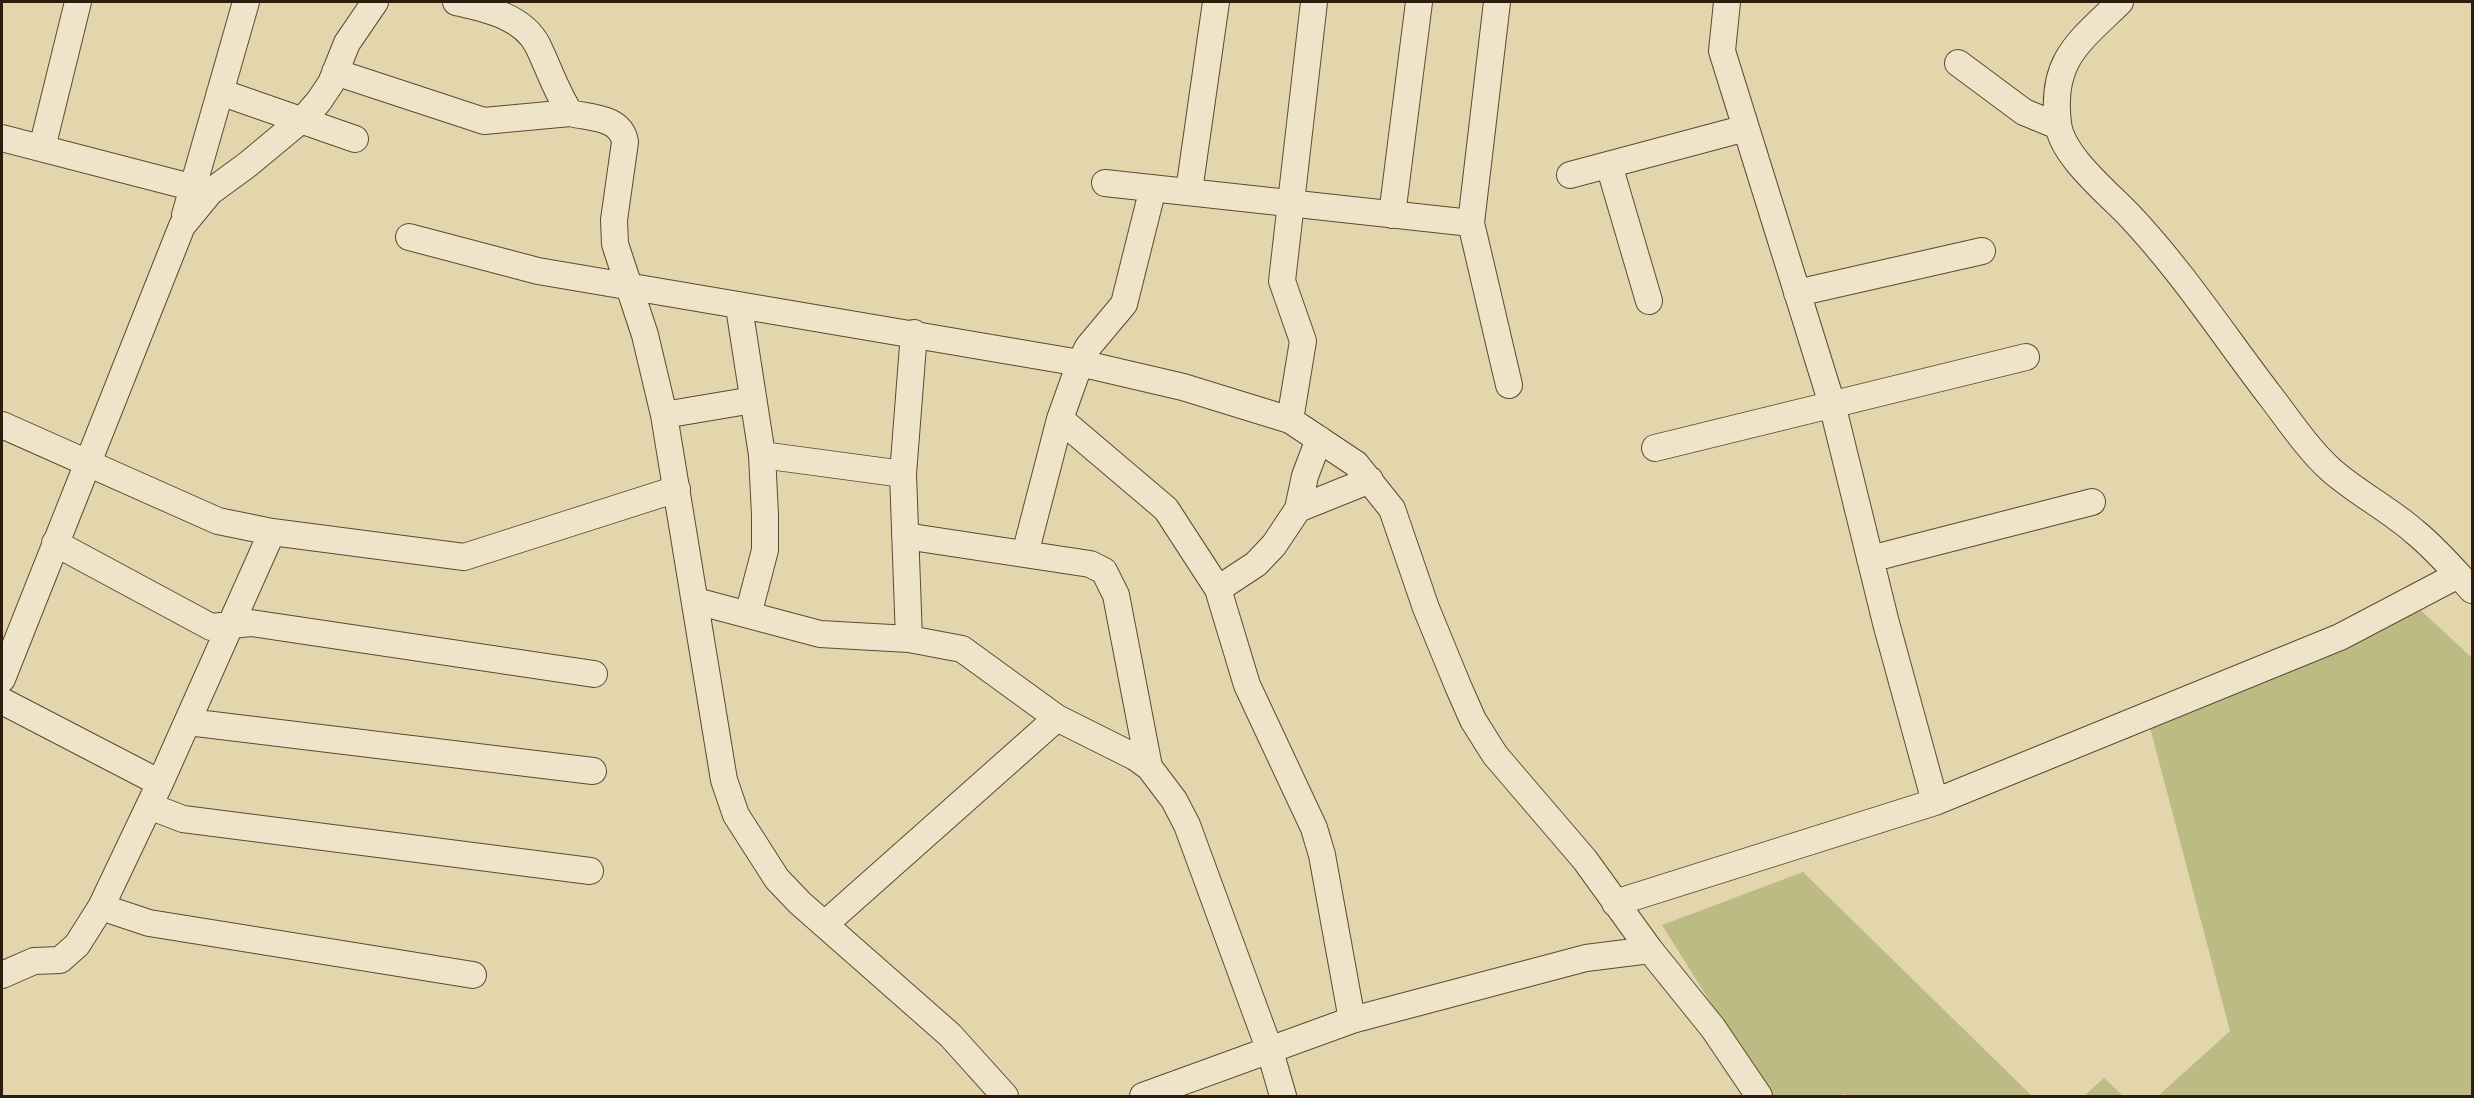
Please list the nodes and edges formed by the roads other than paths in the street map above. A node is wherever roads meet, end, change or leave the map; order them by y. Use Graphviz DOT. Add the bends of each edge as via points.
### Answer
graph roads {
  1 [pos="78,2"];
  2 [pos="246,2"];
  3 [pos="375,2"];
  4 [pos="456,2"];
  5 [pos="1216,2"];
  6 [pos="1314,2"];
  7 [pos="1419,2"];
  8 [pos="1497,2"];
  9 [pos="1726,2"];
  10 [pos="2120,2"];
  11 [pos="494,6"];
  12 [pos="1958,63"];
  13 [pos="335,72"];
  14 [pos="220,92"];
  15 [pos="570,113"];
  16 [pos="300,121"];
  17 [pos="2058,126"];
  18 [pos="1746,128"];
  19 [pos="2,138"];
  20 [pos="355,139"];
  21 [pos="42,148"];
  22 [pos="1609,165"];
  23 [pos="1570,175"];
  24 [pos="1105,183"];
  25 [pos="1153,188"];
  26 [pos="201,190"];
  27 [pos="1189,191"];
  28 [pos="1291,202"];
  29 [pos="1392,215"];
  30 [pos="1472,223"];
  31 [pos="409,237"];
  32 [pos="1982,251"];
  33 [pos="626,284"];
  34 [pos="1797,293"];
  35 [pos="1649,301"];
  36 [pos="738,307"];
  37 [pos="914,333"];
  38 [pos="2026,357"];
  39 [pos="1080,363"];
  40 [pos="1509,385"];
  41 [pos="753,400"];
  42 [pos="1832,404"];
  43 [pos="664,415"];
  44 [pos="1060,419"];
  45 [pos="1290,420"];
  46 [pos="2,425"];
  47 [pos="1319,439"];
  48 [pos="1655,448"];
  49 [pos="762,455"];
  50 [pos="89,463"];
  51 [pos="903,474"];
  52 [pos="1370,480"];
  53 [pos="677,489"];
  54 [pos="2092,502"];
  55 [pos="1298,509"];
  56 [pos="272,532"];
  57 [pos="905,536"];
  58 [pos="55,543"];
  59 [pos="1025,554"];
  60 [pos="1870,559"];
  61 [pos="2465,582"];
  62 [pos="1218,589"];
  63 [pos="696,601"];
  64 [pos="748,615"];
  65 [pos="231,626"];
  66 [pos="909,639"];
  67 [pos="594,674"];
  68 [pos="2,679"];
  69 [pos="2,701"];
  70 [pos="1057,718"];
  71 [pos="188,722"];
  72 [pos="1149,767"];
  73 [pos="593,771"];
  74 [pos="160,783"];
  75 [pos="1935,802"];
  76 [pos="149,806"];
  77 [pos="590,871"];
  78 [pos="1615,903"];
  79 [pos="101,907"];
  80 [pos="825,924"];
  81 [pos="1650,950"];
  82 [pos="2,975"];
  83 [pos="473,975"];
  84 [pos="1352,1020"];
  85 [pos="1270,1051"];
  86 [pos="1005,1096"];
  87 [pos="1143,1096"];
  88 [pos="1283,1096"];
  89 [pos="1760,1096"];
  1 -- 21 [label="street"];
  2 -- 14 [label="street"];
  3 -- 13 [label="street" via="351,37"];
  4 -- 11 [label="street"];
  5 -- 27 [label="street"];
  6 -- 28 [label="street"];
  7 -- 29 [label="street"];
  8 -- 30 [label="street"];
  9 -- 18 [label="street" via="1722,51"];
  10 -- 17 [label="street" via="2070,51 2056,98"];
  11 -- 15 [label="street" via="537,44 552,83"];
  12 -- 17 [label="street" via="2024,112"];
  13 -- 15 [label="street" via="483,121"];
  13 -- 16 [label="street" via="319,101"];
  14 -- 16 [label="street"];
  14 -- 26 [label="street"];
  15 -- 33 [label="street" via="614,123 624,134 614,220 615,244"];
  16 -- 20 [label="street"];
  16 -- 26 [label="street"];
  17 -- 61 [label="street" via="2071,154 2183,277 2305,442 2332,470 2416,532"];
  18 -- 22 [label="street"];
  18 -- 34 [label="street"];
  19 -- 21 [label="street"];
  21 -- 26 [label="street"];
  22 -- 23 [label="street"];
  22 -- 35 [label="street"];
  24 -- 25 [label="street"];
  25 -- 27 [label="street"];
  25 -- 39 [label="street" via="1125,304 1088,347"];
  26 -- 50 [label="street" via="182,226"];
  27 -- 28 [label="street"];
  28 -- 29 [label="street"];
  28 -- 45 [label="street" via="1282,281 1303,341"];
  29 -- 30 [label="street"];
  30 -- 40 [label="street"];
  31 -- 33 [label="street" via="538,271"];
  32 -- 34 [label="street"];
  33 -- 36 [label="street"];
  33 -- 43 [label="street" via="645,335"];
  34 -- 42 [label="street"];
  36 -- 37 [label="street"];
  36 -- 41 [label="street"];
  37 -- 39 [label="street"];
  37 -- 51 [label="street"];
  38 -- 42 [label="street"];
  39 -- 44 [label="street"];
  39 -- 45 [label="street" via="1183,387"];
  41 -- 43 [label="street"];
  41 -- 49 [label="street"];
  42 -- 48 [label="street"];
  42 -- 60 [label="street"];
  43 -- 53 [label="street"];
  44 -- 59 [label="street"];
  44 -- 62 [label="street" via="1166,509"];
  45 -- 47 [label="street"];
  46 -- 50 [label="street"];
  47 -- 52 [label="street" via="1356,464"];
  47 -- 55 [label="street"];
  49 -- 51 [label="street"];
  49 -- 64 [label="street" via="765,550"];
  50 -- 56 [label="street" via="218,521"];
  50 -- 58 [label="street"];
  51 -- 57 [label="street"];
  52 -- 55 [label="street"];
  52 -- 78 [label="street" via="1392,509 1426,608 1473,720 1501,763 1585,860"];
  53 -- 56 [label="street" via="464,557"];
  53 -- 63 [label="street"];
  54 -- 60 [label="street"];
  55 -- 62 [label="street" via="1274,545"];
  56 -- 65 [label="street"];
  57 -- 59 [label="street"];
  57 -- 66 [label="street"];
  58 -- 65 [label="street" via="211,627"];
  58 -- 68 [label="street"];
  59 -- 72 [label="street" via="1098,566 1110,579"];
  60 -- 75 [label="street"];
  61 -- 75 [label="street"];
  62 -- 84 [label="street" via="1247,685 1314,828"];
  63 -- 64 [label="street"];
  63 -- 80 [label="street" via="724,780 736,815 777,879"];
  64 -- 66 [label="street" via="820,634"];
  65 -- 67 [label="street" via="251,622"];
  65 -- 71 [label="street"];
  66 -- 70 [label="street" via="962,649"];
  69 -- 74 [label="street"];
  70 -- 72 [label="street"];
  70 -- 80 [label="street"];
  71 -- 73 [label="street"];
  71 -- 74 [label="street"];
  72 -- 85 [label="street" via="1187,825"];
  74 -- 76 [label="street"];
  75 -- 78 [label="street"];
  76 -- 77 [label="street" via="183,819"];
  76 -- 79 [label="street"];
  78 -- 81 [label="street"];
  79 -- 82 [label="street" via="77,945 60,960 34,961"];
  79 -- 83 [label="street" via="149,923"];
  80 -- 86 [label="street" via="950,1035"];
  81 -- 84 [label="street" via="1586,958"];
  81 -- 89 [label="street" via="1713,1028"];
  84 -- 85 [label="street"];
  85 -- 87 [label="street"];
  85 -- 88 [label="street"];
}
